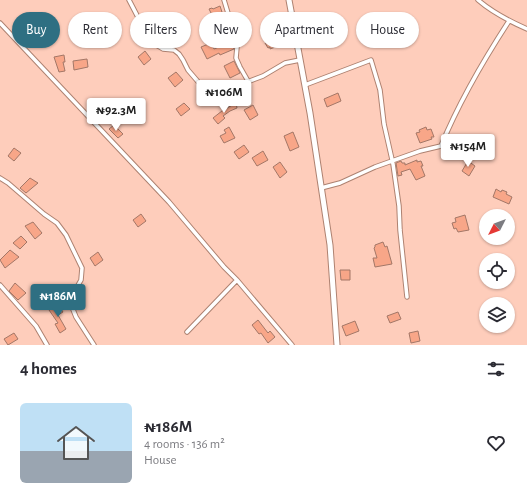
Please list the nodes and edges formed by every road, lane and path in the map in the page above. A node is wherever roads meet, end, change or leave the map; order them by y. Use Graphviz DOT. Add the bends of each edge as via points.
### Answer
graph roads {
  1 [pos="129,0"];
  2 [pos="224,0"];
  3 [pos="289,0"];
  4 [pos="478,0"];
  5 [pos="509,21"];
  6 [pos="0,23"];
  7 [pos="527,29"];
  8 [pos="300,60"];
  9 [pos="248,81"];
  10 [pos="305,85"];
  11 [pos="393,162"];
  12 [pos="0,178"];
  13 [pos="321,188"];
  14 [pos="237,280"];
  15 [pos="0,285"];
  16 [pos="406,297"];
  17 [pos="187,332"];
  18 [pos="48,345"];
  19 [pos="94,345"];
  20 [pos="292,345"];
  21 [pos="337,345"];
  1 -- 9 [label="street" via="141,23 158,46 179,54 188,70 209,92 218,96 227,95"];
  2 -- 9 [label="street" via="234,32 236,58"];
  3 -- 8 [label="main road"];
  4 -- 5 [label="street"];
  5 -- 7 [label="street"];
  5 -- 11 [label="street" via="467,90 441,146"];
  6 -- 14 [label="street" via="168,202"];
  8 -- 9 [label="street" via="285,63 263,76"];
  8 -- 10 [label="main road"];
  10 -- 11 [label="street" via="371,60 380,90 384,124"];
  10 -- 13 [label="main road"];
  11 -- 13 [label="street"];
  11 -- 16 [label="street"];
  12 -- 19 [label="street" via="57,223 66,235 82,268 81,280 70,302 76,317"];
  13 -- 21 [label="main road" via="330,245"];
  14 -- 17 [label="street"];
  14 -- 20 [label="street"];
  15 -- 18 [label="street" via="36,326"];
}
